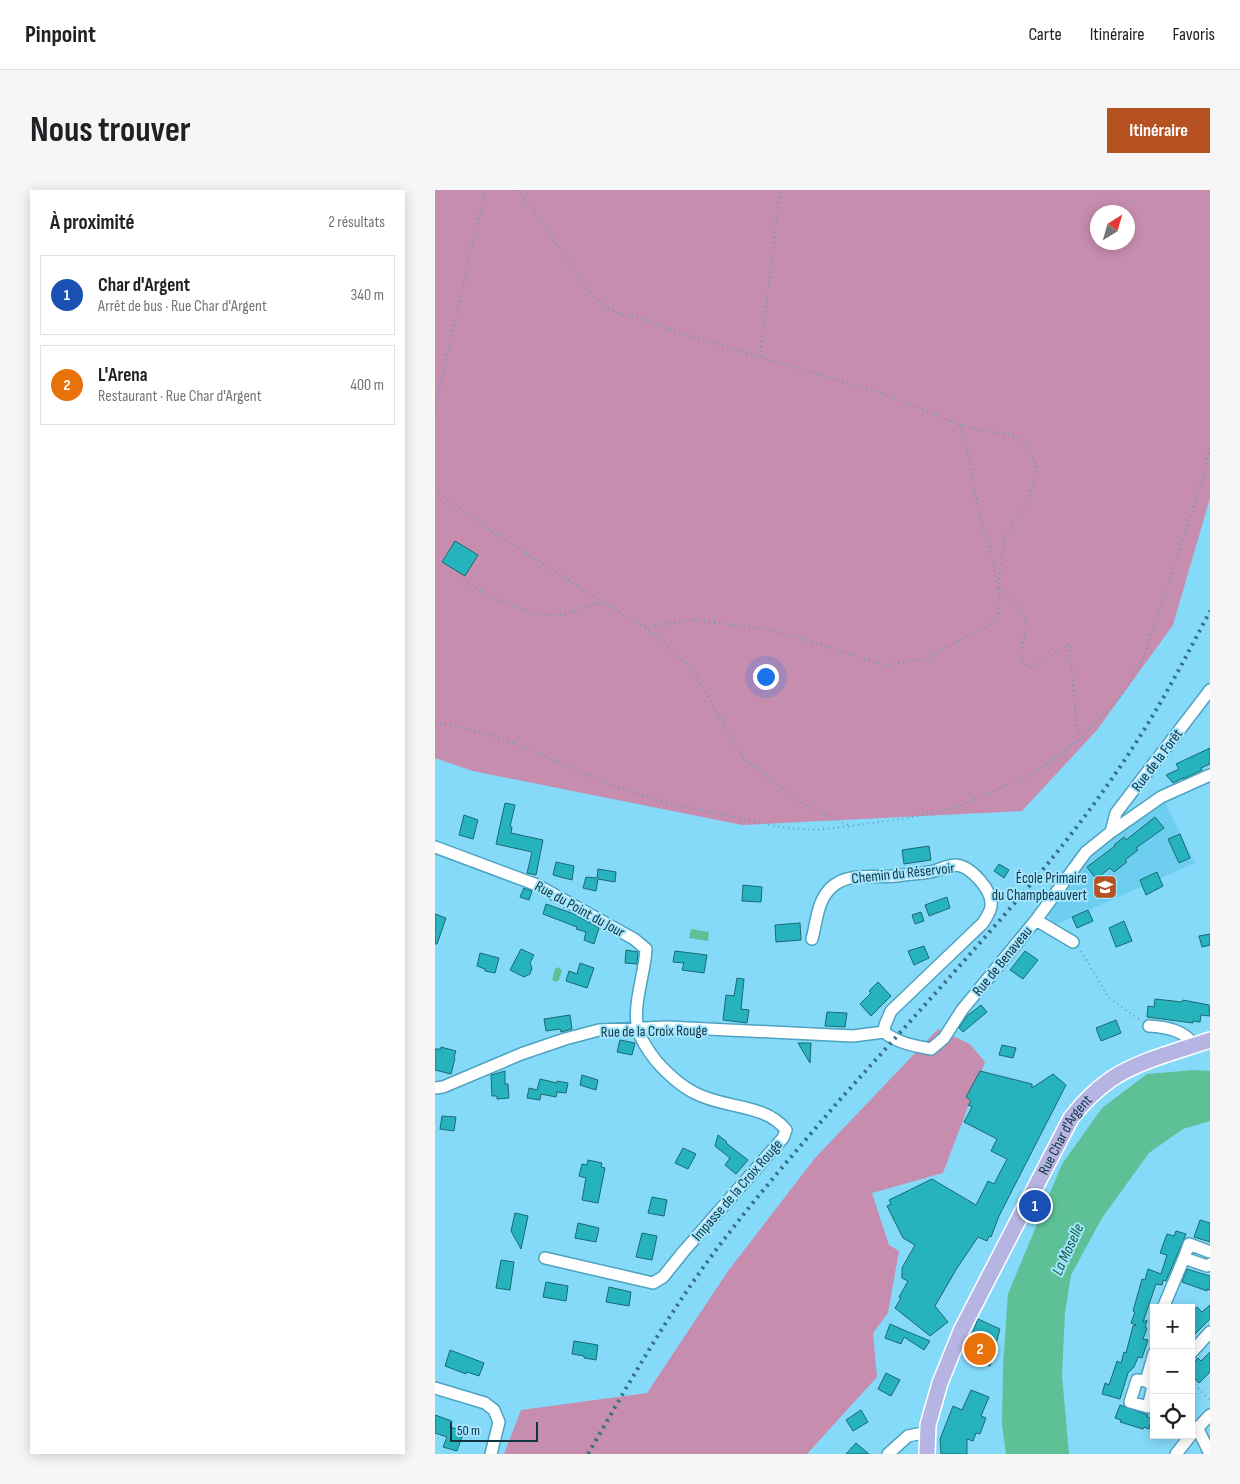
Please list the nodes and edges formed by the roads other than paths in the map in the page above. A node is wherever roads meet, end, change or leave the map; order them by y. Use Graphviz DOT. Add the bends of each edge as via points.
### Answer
graph roads {
  1 [pos="1210,690"];
  2 [pos="1210,776"];
  3 [pos="1111,832"];
  4 [pos="435,847"];
  5 [pos="1036,920"];
  6 [pos="812,939"];
  7 [pos="1073,942"];
  8 [pos="1149,1026"];
  9 [pos="638,1029"];
  10 [pos="884,1032"];
  11 [pos="1210,1040"];
  12 [pos="1195,1045"];
  13 [pos="435,1088"];
  14 [pos="1210,1252"];
  15 [pos="545,1258"];
  16 [pos="1184,1258"];
  17 [pos="1210,1264"];
  18 [pos="1165,1304"];
  19 [pos="1210,1332"];
  20 [pos="1195,1349"];
  21 [pos="1150,1367"];
  22 [pos="1146,1381"];
  23 [pos="435,1388"];
  24 [pos="1210,1415"];
  25 [pos="1195,1431"];
  26 [pos="928,1432"];
  27 [pos="1195,1435"];
  28 [pos="1188,1439"];
  29 [pos="491,1454"];
  30 [pos="888,1454"];
  31 [pos="927,1454"];
  32 [pos="1176,1454"];
  33 [pos="1210,1454"];
  1 -- 3 [label="street, Rue de la Forêt" via="1116,813"];
  2 -- 3 [label="street, Rue de Benaveau" via="1161,797"];
  3 -- 5 [label="street, Rue de Benaveau" via="1086,852"];
  4 -- 9 [label="street, Rue du Point du Jour" via="537,885 634,939 646,949 637,1013"];
  5 -- 7 [label="street"];
  5 -- 10 [label="street, Rue de Benaveau" via="962,1010 944,1038 931,1049 908,1044"];
  6 -- 10 [label="street, Chemin du Réservoir" via="824,895 843,879 901,875 958,865 983,884 990,895 992,907 983,923 891,1011"];
  8 -- 12 [label="street" via="1180,1032"];
  9 -- 10 [label="street, Rue de la Croix Rouge" via="853,1036"];
  9 -- 13 [label="street, Rue de la Croix Rouge" via="599,1030 565,1039"];
  9 -- 15 [label="street, Impasse de la Croix Rouge" via="647,1050 669,1075 695,1094 767,1114 786,1130 783,1138 663,1277 653,1282"];
  11 -- 12 [label="main road, Rue Char d'Argent"];
  12 -- 26 [label="main road, Rue Char d'Argent" via="1151,1059 1111,1079 1071,1118 961,1331 940,1383"];
  14 -- 16 [label="street" via="1189,1244"];
  16 -- 17 [label="street" via="1207,1266"];
  16 -- 18 [label="street"];
  19 -- 20 [label="street"];
  21 -- 22 [label="street"];
  23 -- 29 [label="street" via="485,1403 494,1410 499,1422"];
  24 -- 25 [label="street"];
  26 -- 30 [label="street" via="908,1436"];
  26 -- 31 [label="main road, Rue Char d'Argent"];
  27 -- 33 [label="street"];
  28 -- 32 [label="street"];
}
